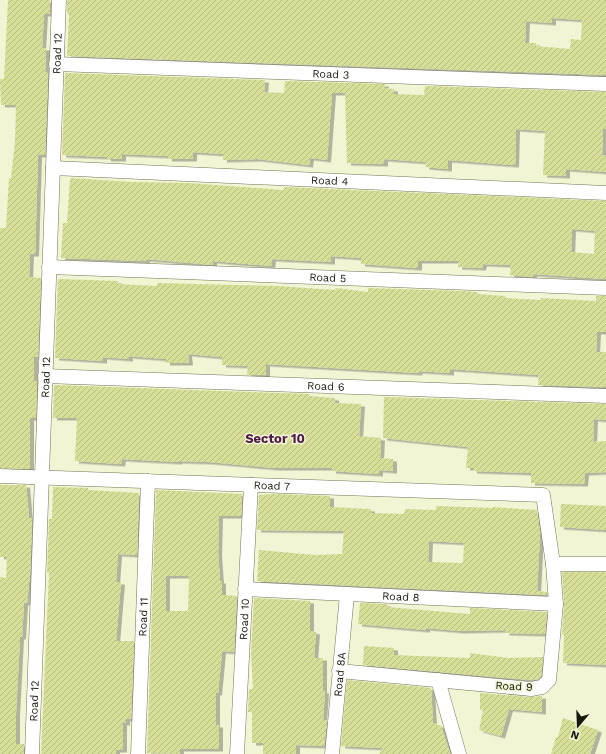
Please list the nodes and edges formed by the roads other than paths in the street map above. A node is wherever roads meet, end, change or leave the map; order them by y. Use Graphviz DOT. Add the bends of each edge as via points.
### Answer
graph roads {
  1 [pos="59,0"];
  2 [pos="56,64"];
  3 [pos="606,84"];
  4 [pos="52,168"];
  5 [pos="606,193"];
  6 [pos="49,267"];
  7 [pos="606,288"];
  8 [pos="45,376"];
  9 [pos="606,396"];
  10 [pos="0,476"];
  11 [pos="41,478"];
  12 [pos="148,481"];
  13 [pos="251,485"];
  14 [pos="543,494"];
  15 [pos="553,564"];
  16 [pos="606,564"];
  17 [pos="245,589"];
  18 [pos="347,595"];
  19 [pos="556,604"];
  20 [pos="339,671"];
  21 [pos="438,680"];
  22 [pos="32,754"];
  23 [pos="138,754"];
  24 [pos="237,754"];
  25 [pos="332,754"];
  26 [pos="459,754"];
  1 -- 2 [label="street, Road 12"];
  2 -- 3 [label="street, Road 3"];
  2 -- 4 [label="street, Road 12"];
  4 -- 5 [label="street, Road 4"];
  4 -- 6 [label="street, Road 12"];
  6 -- 7 [label="street, Road 5"];
  6 -- 8 [label="street, Road 12"];
  8 -- 9 [label="street, Road 6"];
  8 -- 11 [label="street, Road 12"];
  10 -- 11 [label="street, Road 7"];
  11 -- 12 [label="street, Road 7"];
  11 -- 22 [label="street, Road 12"];
  12 -- 13 [label="street, Road 7"];
  12 -- 23 [label="street, Road 11"];
  13 -- 14 [label="street, Road 7"];
  13 -- 17 [label="street, Road 10"];
  14 -- 15 [label="street, Road 9"];
  15 -- 16 [label="street"];
  15 -- 19 [label="street, Road 9"];
  17 -- 18 [label="street, Road 8"];
  17 -- 24 [label="street, Road 10"];
  18 -- 19 [label="street, Road 8"];
  18 -- 20 [label="street, Road 8A"];
  19 -- 21 [label="street, Road 9" via="549,680 542,687 531,689"];
  20 -- 21 [label="street, Road 9"];
  20 -- 25 [label="street, Road 8A"];
  21 -- 26 [label="street"];
}
